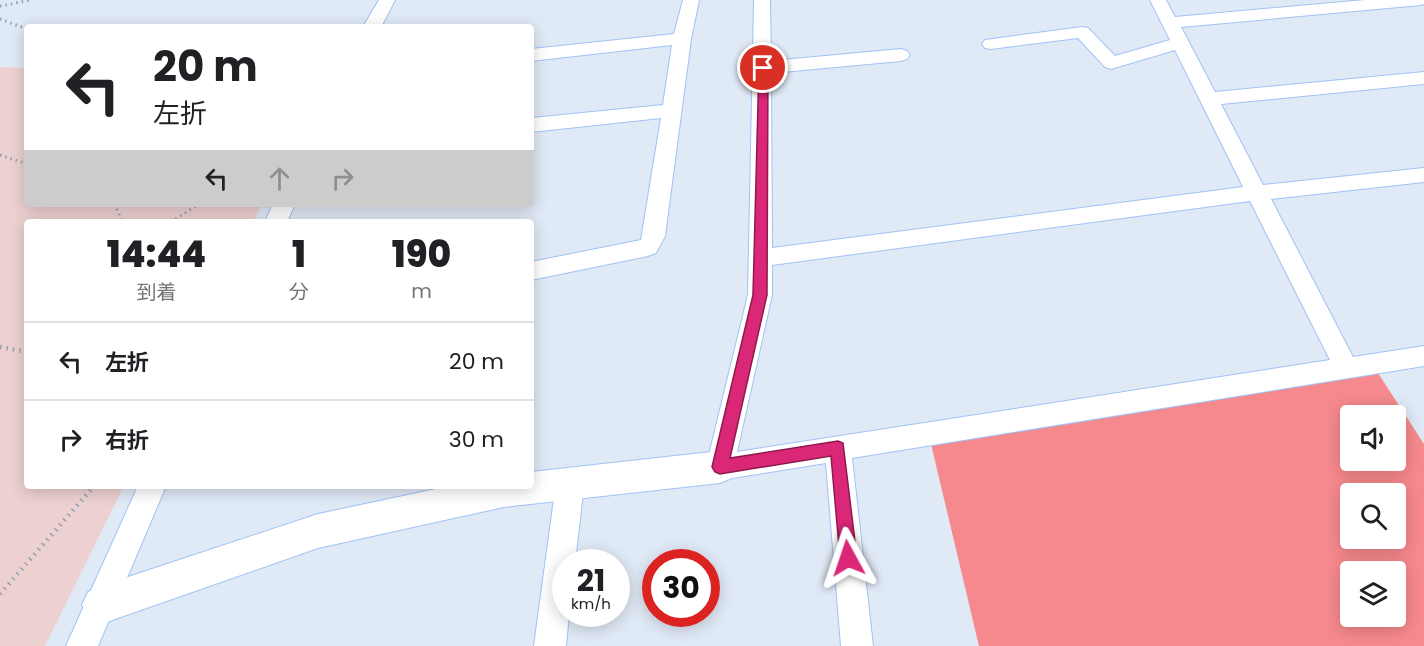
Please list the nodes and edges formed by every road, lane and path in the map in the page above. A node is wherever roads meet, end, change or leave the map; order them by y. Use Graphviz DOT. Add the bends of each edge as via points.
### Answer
graph roads {
  1 [pos="31,0"];
  2 [pos="691,0"];
  3 [pos="762,0"];
  4 [pos="1158,0"];
  5 [pos="1421,0"];
  6 [pos="390,1"];
  7 [pos="0,6"];
  8 [pos="0,19"];
  9 [pos="1168,23"];
  10 [pos="374,24"];
  11 [pos="24,27"];
  12 [pos="682,39"];
  13 [pos="1179,43"];
  14 [pos="991,44"];
  15 [pos="534,55"];
  16 [pos="901,55"];
  17 [pos="763,68"];
  18 [pos="1424,78"];
  19 [pos="1207,99"];
  20 [pos="673,110"];
  21 [pos="534,125"];
  22 [pos="0,155"];
  23 [pos="24,163"];
  24 [pos="1424,175"];
  25 [pos="1255,193"];
  26 [pos="194,207"];
  27 [pos="176,219"];
  28 [pos="761,258"];
  29 [pos="534,270"];
  30 [pos="0,347"];
  31 [pos="24,351"];
  32 [pos="1424,356"];
  33 [pos="1346,367"];
  34 [pos="838,448"];
  35 [pos="720,467"];
  36 [pos="570,484"];
  37 [pos="534,488"];
  38 [pos="91,489"];
  39 [pos="151,489"];
  40 [pos="523,489"];
  41 [pos="0,594"];
  42 [pos="101,605"];
  43 [pos="82,646"];
  44 [pos="550,646"];
  45 [pos="857,646"];
  1 -- 7 [label="path"];
  2 -- 12 [label="street"];
  3 -- 17 [label="street"];
  4 -- 9 [label="street"];
  5 -- 9 [label="street"];
  6 -- 10 [label="street"];
  8 -- 11 [label="path"];
  9 -- 13 [label="street"];
  12 -- 15 [label="street"];
  12 -- 20 [label="street"];
  13 -- 14 [label="street" via="1111,63 1082,32"];
  13 -- 19 [label="street"];
  16 -- 17 [label="street"];
  17 -- 28 [label="street"];
  18 -- 19 [label="street"];
  19 -- 25 [label="street"];
  20 -- 21 [label="street"];
  20 -- 29 [label="street" via="654,236 648,247"];
  22 -- 23 [label="path"];
  24 -- 25 [label="street"];
  25 -- 28 [label="street"];
  25 -- 33 [label="street"];
  26 -- 27 [label="path"];
  28 -- 35 [label="street" via="760,295"];
  30 -- 31 [label="path"];
  32 -- 33 [label="street"];
  33 -- 34 [label="street"];
  34 -- 35 [label="street"];
  34 -- 45 [label="street"];
  35 -- 36 [label="street"];
  36 -- 37 [label="street"];
  36 -- 44 [label="street"];
  38 -- 41 [label="path"];
  39 -- 42 [label="street"];
  40 -- 42 [label="street" via="318,531"];
  42 -- 43 [label="street"];
}
